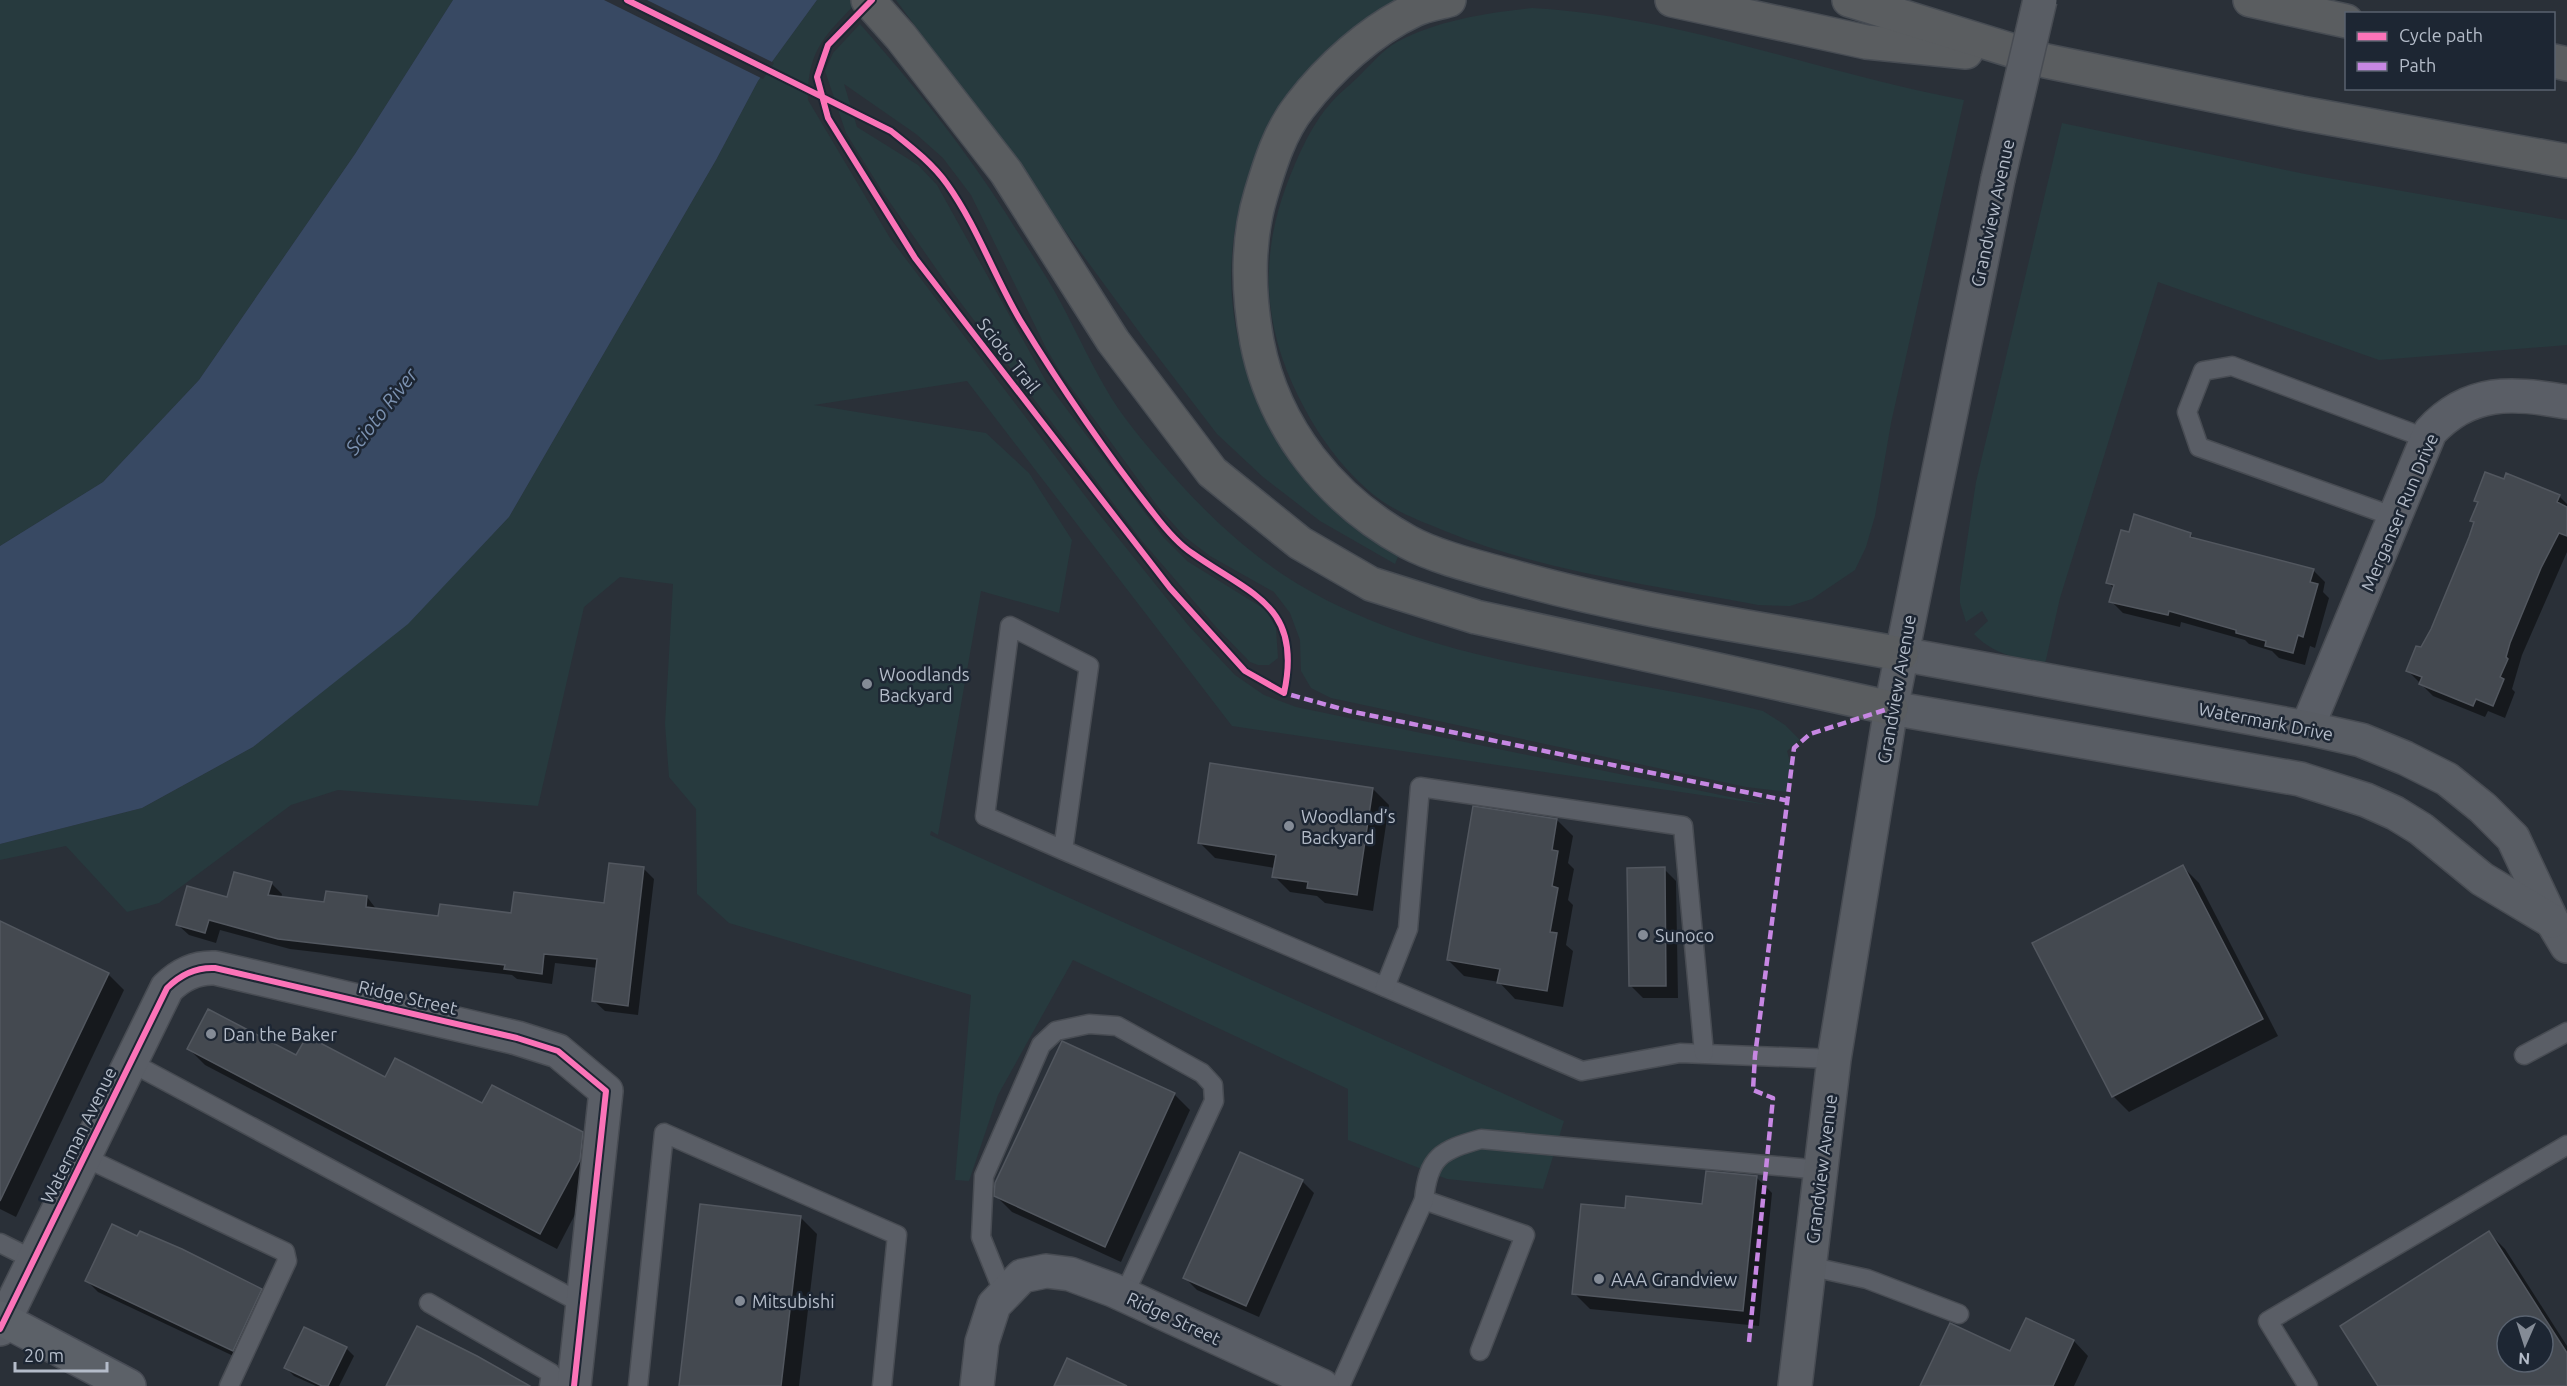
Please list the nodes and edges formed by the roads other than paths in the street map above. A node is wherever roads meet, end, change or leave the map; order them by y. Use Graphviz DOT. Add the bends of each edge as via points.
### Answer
graph roads {
  1 [pos="868,0"];
  2 [pos="1449,0"];
  3 [pos="1672,0"];
  4 [pos="1848,0"];
  5 [pos="2040,0"];
  6 [pos="2250,0"];
  7 [pos="2345,21"];
  8 [pos="2046,61"];
  9 [pos="2567,161"];
  10 [pos="2567,402"];
  11 [pos="2428,440"];
  12 [pos="2395,517"];
  13 [pos="1901,654"];
  14 [pos="1892,708"];
  15 [pos="2307,728"];
  16 [pos="1064,850"];
  17 [pos="2559,933"];
  18 [pos="190,972"];
  19 [pos="1385,987"];
  20 [pos="2567,1032"];
  21 [pos="1704,1053"];
  22 [pos="2524,1055"];
  23 [pos="1834,1059"];
  24 [pos="130,1062"];
  25 [pos="2567,1145"];
  26 [pos="84,1158"];
  27 [pos="1821,1170"];
  28 [pos="1424,1200"];
  29 [pos="0,1243"];
  30 [pos="34,1260"];
  31 [pos="1808,1266"];
  32 [pos="1013,1285"];
  33 [pos="1124,1295"];
  34 [pos="429,1303"];
  35 [pos="583,1304"];
  36 [pos="1959,1314"];
  37 [pos="1,1323"];
  38 [pos="1480,1351"];
  39 [pos="562,1380"];
  40 [pos="129,1386"];
  41 [pos="229,1386"];
  42 [pos="638,1386"];
  43 [pos="882,1386"];
  44 [pos="977,1386"];
  45 [pos="1322,1386"];
  46 [pos="1340,1386"];
  47 [pos="1795,1386"];
  48 [pos="2308,1386"];
  1 -- 14 [label="highway" via="901,36 1006,172 1113,341 1212,472 1300,543 1371,584 1476,617"];
  2 -- 13 [label="highway" via="1407,14 1373,34 1333,69 1298,108 1273,155 1249,251 1252,312 1261,360 1275,403 1300,447 1331,484 1410,544 1568,592"];
  3 -- 8 [label="highway" via="1866,42"];
  4 -- 8 [label="highway"];
  5 -- 13 [label="street, Grandview Avenue, bridge" via="1998,179"];
  6 -- 7 [label="highway"];
  8 -- 9 [label="highway" via="2323,118"];
  10 -- 11 [label="street, Merganser Run Drive" via="2536,396 2494,395 2458,408 2440,422"];
  11 -- 12 [label="street, Merganser Run Drive"];
  11 -- 12 [label="lane" via="2232,366 2203,371 2187,412 2199,447"];
  12 -- 15 [label="street, Merganser Run Drive"];
  13 -- 14 [label="street, Grandview Avenue"];
  13 -- 15 [label="street, Watermark Drive"];
  14 -- 17 [label="street, Watermark Drive" via="2333,788 2412,824"];
  14 -- 23 [label="street, Grandview Avenue"];
  15 -- 17 [label="street, Watermark Drive" via="2361,740 2447,778 2513,838"];
  16 -- 16 [label="lane" via="985,816 1010,626 1089,666"];
  16 -- 19 [label="lane"];
  18 -- 24 [label="street, Waterman Avenue" via="167,988"];
  18 -- 35 [label="street, Ridge Street" via="214,968 517,1038 558,1051 606,1090"];
  19 -- 21 [label="lane" via="1581,1071 1680,1053"];
  19 -- 21 [label="lane" via="1408,929 1420,787 1683,826"];
  20 -- 22 [label="lane"];
  21 -- 23 [label="lane"];
  23 -- 27 [label="street, Grandview Avenue"];
  24 -- 26 [label="street, Waterman Avenue"];
  24 -- 35 [label="lane"];
  25 -- 48 [label="lane" via="2268,1321"];
  26 -- 30 [label="street, Waterman Avenue"];
  26 -- 41 [label="lane" via="285,1252 287,1261"];
  27 -- 28 [label="lane" via="1481,1139 1450,1148 1435,1161"];
  27 -- 31 [label="street, Grandview Avenue"];
  28 -- 38 [label="lane" via="1525,1235"];
  28 -- 46 [label="lane"];
  29 -- 30 [label="lane"];
  30 -- 37 [label="street, Waterman Avenue"];
  31 -- 36 [label="lane" via="1867,1279"];
  31 -- 47 [label="street, Grandview Avenue"];
  32 -- 33 [label="street, Ridge Street" via="1046,1271 1070,1274"];
  32 -- 33 [label="lane" via="981,1238 984,1176 1041,1046 1056,1030 1089,1024 1117,1026 1202,1073 1214,1085 1214,1101"];
  32 -- 44 [label="street" via="994,1305 982,1342"];
  33 -- 45 [label="street, Ridge Street"];
  34 -- 39 [label="lane"];
  35 -- 39 [label="street"];
  37 -- 40 [label="main road"];
  42 -- 43 [label="lane" via="664,1133 897,1235"];
}
